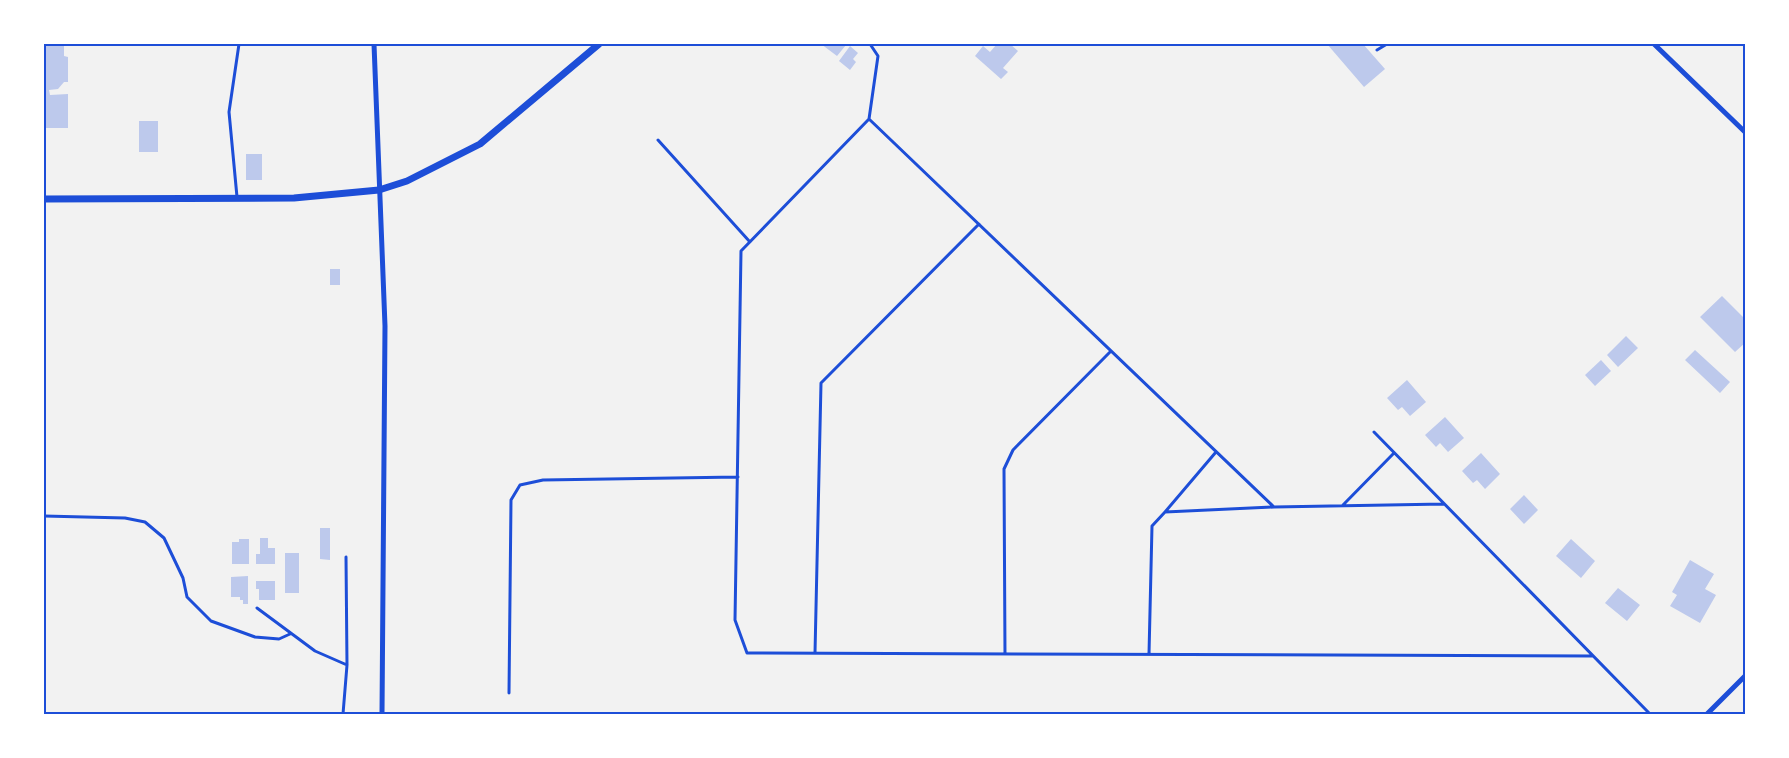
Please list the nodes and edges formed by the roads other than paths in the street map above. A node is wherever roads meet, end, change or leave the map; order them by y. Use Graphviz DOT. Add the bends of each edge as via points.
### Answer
graph roads {
  1 [pos="239,44"];
  2 [pos="374,44"];
  3 [pos="599,44"];
  4 [pos="870,44"];
  5 [pos="1387,44"];
  6 [pos="1654,44"];
  7 [pos="1377,50"];
  8 [pos="869,118"];
  9 [pos="1746,133"];
  10 [pos="658,140"];
  11 [pos="379,190"];
  12 [pos="237,198"];
  13 [pos="44,199"];
  14 [pos="979,224"];
  15 [pos="750,242"];
  16 [pos="1111,351"];
  17 [pos="1374,432"];
  18 [pos="1216,452"];
  19 [pos="1394,453"];
  20 [pos="738,477"];
  21 [pos="1444,504"];
  22 [pos="1342,506"];
  23 [pos="1274,507"];
  24 [pos="1165,512"];
  25 [pos="44,516"];
  26 [pos="346,557"];
  27 [pos="257,608"];
  28 [pos="290,634"];
  29 [pos="815,653"];
  30 [pos="1005,654"];
  31 [pos="1149,654"];
  32 [pos="1593,656"];
  33 [pos="347,664"];
  34 [pos="1746,675"];
  35 [pos="509,693"];
  36 [pos="343,714"];
  37 [pos="382,714"];
  38 [pos="1650,714"];
  39 [pos="1707,714"];
  1 -- 12 [label="lane" via="229,112"];
  2 -- 11 [label="street"];
  3 -- 11 [label="street" via="480,144 407,181"];
  4 -- 8 [label="lane" via="878,56"];
  5 -- 7 [label="lane"];
  6 -- 9 [label="street"];
  8 -- 14 [label="lane"];
  8 -- 15 [label="lane"];
  10 -- 15 [label="lane"];
  11 -- 12 [label="street" via="294,198"];
  11 -- 37 [label="street" via="385,326"];
  12 -- 13 [label="street"];
  14 -- 16 [label="lane"];
  14 -- 29 [label="lane" via="821,383"];
  15 -- 20 [label="lane" via="741,252"];
  16 -- 18 [label="lane"];
  16 -- 30 [label="lane" via="1013,450 1004,469"];
  17 -- 19 [label="lane"];
  18 -- 23 [label="lane"];
  18 -- 24 [label="lane"];
  19 -- 21 [label="lane"];
  19 -- 22 [label="lane"];
  20 -- 29 [label="lane" via="735,620 747,653"];
  20 -- 35 [label="lane" via="543,480 520,484 511,500"];
  21 -- 22 [label="lane"];
  21 -- 32 [label="lane"];
  22 -- 23 [label="lane"];
  23 -- 24 [label="lane"];
  24 -- 31 [label="lane" via="1152,526"];
  25 -- 28 [label="lane" via="145,522 164,538 183,578 187,597 210,621 255,637 279,639"];
  26 -- 33 [label="lane"];
  27 -- 28 [label="lane"];
  28 -- 33 [label="lane" via="315,651"];
  29 -- 30 [label="lane"];
  30 -- 31 [label="lane"];
  31 -- 32 [label="lane"];
  32 -- 38 [label="lane"];
  33 -- 36 [label="lane"];
  34 -- 39 [label="street"];
}
